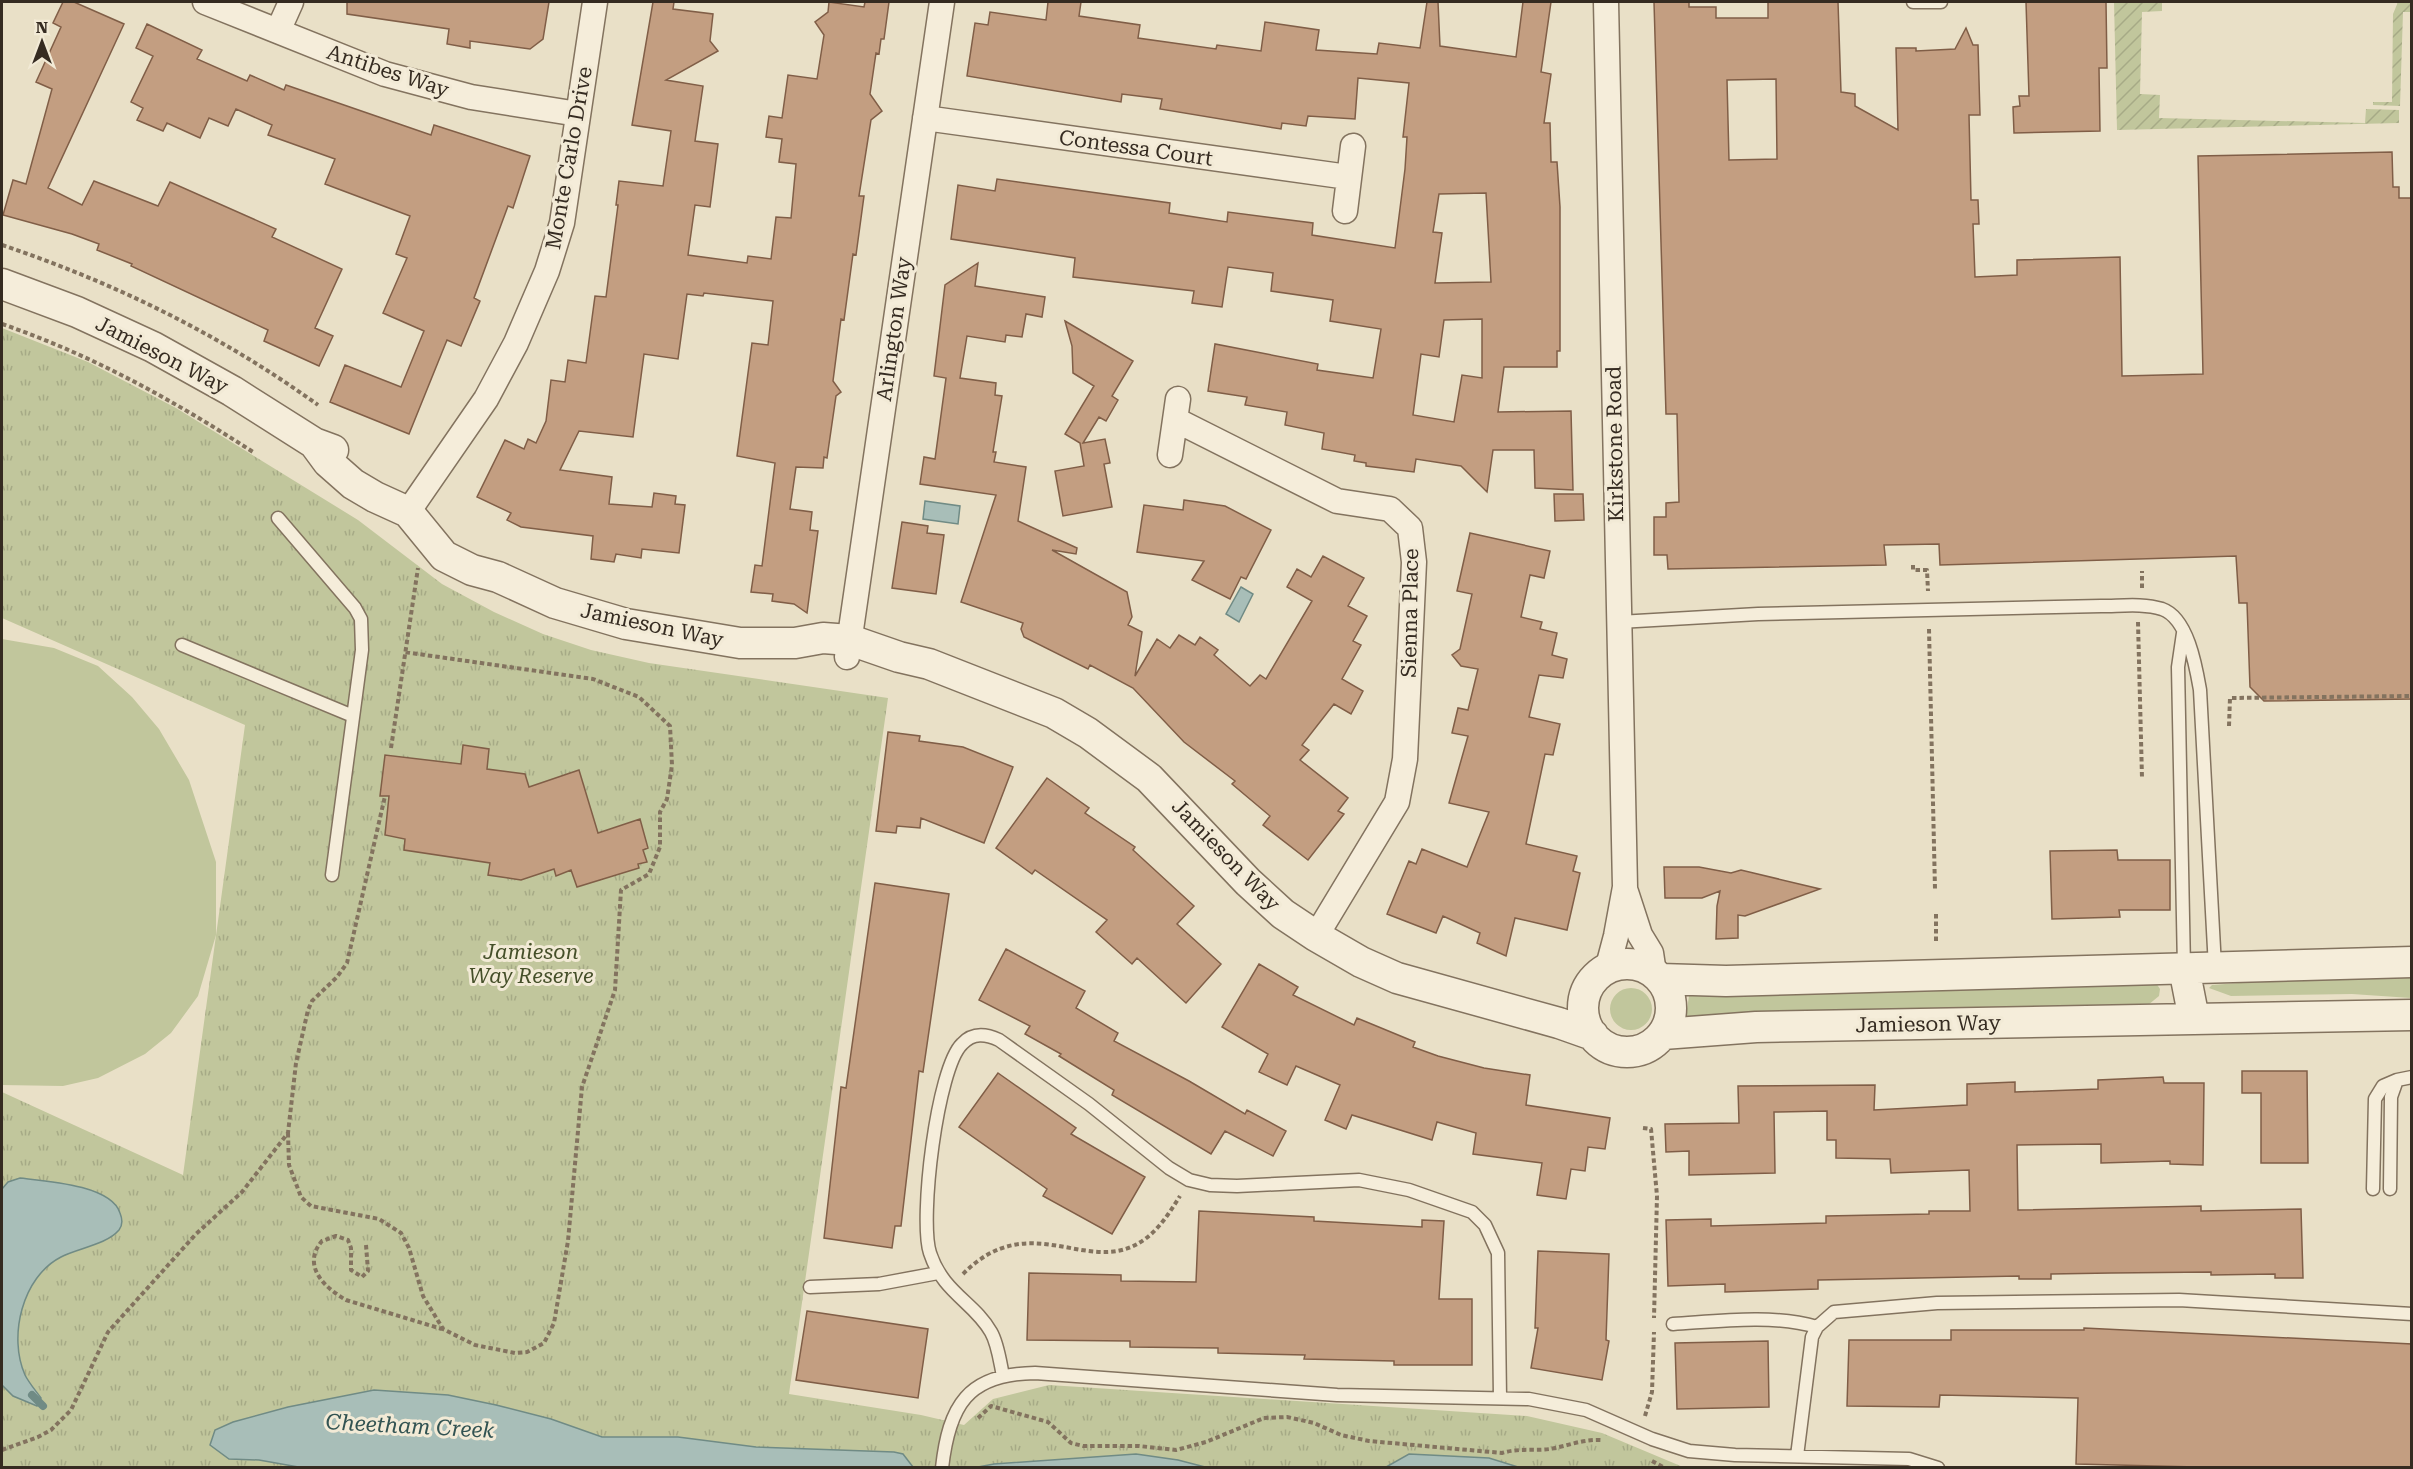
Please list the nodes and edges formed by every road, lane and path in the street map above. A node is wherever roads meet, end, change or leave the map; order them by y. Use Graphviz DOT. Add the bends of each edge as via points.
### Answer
graph roads {
  1 [pos="205,2"];
  2 [pos="291,2"];
  3 [pos="595,2"];
  4 [pos="942,2"];
  5 [pos="1606,2"];
  6 [pos="1912,2"];
  7 [pos="1941,2"];
  8 [pos="278,31"];
  9 [pos="578,114"];
  10 [pos="925,118"];
  11 [pos="1353,146"];
  12 [pos="1348,177"];
  13 [pos="1345,211"];
  14 [pos="2,245"];
  15 [pos="2,284"];
  16 [pos="2,324"];
  17 [pos="318,405"];
  18 [pos="253,452"];
  19 [pos="1170,455"];
  20 [pos="414,504"];
  21 [pos="278,518"];
  22 [pos="418,565"];
  23 [pos="1913,565"];
  24 [pos="2142,571"];
  25 [pos="2142,592"];
  26 [pos="1928,597"];
  27 [pos="2137,618"];
  28 [pos="1619,622"];
  29 [pos="1929,624"];
  30 [pos="2183,633"];
  31 [pos="182,645"];
  32 [pos="849,648"];
  33 [pos="404,652"];
  34 [pos="2412,696"];
  35 [pos="353,716"];
  36 [pos="2229,726"];
  37 [pos="390,748"];
  38 [pos="2142,778"];
  39 [pos="385,795"];
  40 [pos="332,874"];
  41 [pos="1624,887"];
  42 [pos="1935,889"];
  43 [pos="1936,914"];
  44 [pos="1316,936"];
  45 [pos="1936,943"];
  46 [pos="2412,962"];
  47 [pos="2215,967"];
  48 [pos="2184,968"];
  49 [pos="1657,976"];
  50 [pos="1597,980"];
  51 [pos="1505,1007"];
  52 [pos="2412,1015"];
  53 [pos="2194,1019"];
  54 [pos="1663,1034"];
  55 [pos="1593,1035"];
  56 [pos="2412,1077"];
  57 [pos="2397,1080"];
  58 [pos="1643,1128"];
  59 [pos="288,1133"];
  60 [pos="1189,1180"];
  61 [pos="2373,1189"];
  62 [pos="2390,1189"];
  63 [pos="366,1245"];
  64 [pos="938,1273"];
  65 [pos="810,1287"];
  66 [pos="949,1288"];
  67 [pos="2412,1314"];
  68 [pos="1673,1324"];
  69 [pos="1817,1327"];
  70 [pos="443,1329"];
  71 [pos="1003,1376"];
  72 [pos="1500,1397"];
  73 [pos="973,1426"];
  74 [pos="1637,1430"];
  75 [pos="1627,1448"];
  76 [pos="2,1450"];
  77 [pos="1797,1456"];
  78 [pos="942,1467"];
  79 [pos="1665,1467"];
  80 [pos="1938,1467"];
  1 -- 8 [label="street, Antibes Way"];
  2 -- 8 [label="street"];
  3 -- 9 [label="street, Monte Carlo Drive"];
  4 -- 10 [label="street, Arlington Way"];
  5 -- 28 [label="street, Kirkstone Road"];
  6 -- 7 [label="lane"];
  8 -- 9 [label="street, Antibes Way" via="428,87"];
  9 -- 20 [label="street, Monte Carlo Drive" via="562,223 535,300 486,399"];
  10 -- 12 [label="street, Contessa Court"];
  10 -- 32 [label="street, Arlington Way"];
  11 -- 12 [label="street"];
  12 -- 13 [label="street"];
  14 -- 17 [label="path" via="70,269 189,324"];
  15 -- 20 [label="street, Jamieson Way" via="77,312 153,347 314,443 328,462 375,498"];
  16 -- 18 [label="path" via="111,368 173,401"];
  19 -- 44 [label="street, Sienna Place" via="1177,410 1337,501 1390,509 1410,528 1414,561 1405,747 1397,802"];
  20 -- 32 [label="street, Jamieson Way" via="444,556 591,615 740,643 787,659"];
  21 -- 35 [label="lane" via="362,619"];
  22 -- 33 [label="path"];
  23 -- 26 [label="path" via="1913,570 1927,570"];
  24 -- 25 [label="path"];
  27 -- 38 [label="path"];
  28 -- 30 [label="lane" via="2136,606 2169,612"];
  28 -- 41 [label="street, Kirkstone Road"];
  29 -- 42 [label="path"];
  30 -- 47 [label="lane" via="2193,651 2200,690"];
  30 -- 48 [label="lane" via="2178,668"];
  31 -- 35 [label="lane"];
  32 -- 44 [label="street, Jamieson Way" via="884,671 959,678 1054,713 1149,778 1248,882 1283,914"];
  33 -- 37 [label="path"];
  33 -- 70 [label="path" via="593,678 639,698 670,726 672,765 667,800 660,812 660,847 649,874 621,890 615,990 582,1087 573,1199 551,1332 535,1349 515,1353 475,1345"];
  34 -- 36 [label="path" via="2230,698"];
  35 -- 40 [label="lane"];
  39 -- 59 [label="path" via="348,963 308,1010 296,1063"];
  41 -- 49 [label="street, Kirkstone Road"];
  41 -- 50 [label="street, Kirkstone Road" via="1616,936"];
  43 -- 45 [label="path"];
  44 -- 51 [label="street, Jamieson Way" via="1397,978"];
  46 -- 47 [label="street, Jamieson Way"];
  47 -- 48 [label="street, Jamieson Way"];
  48 -- 49 [label="street, Jamieson Way" via="1726,981"];
  48 -- 53 [label="street"];
  49 -- 50 [label="street, Jamieson Way" via="1631,965"];
  49 -- 54 [label="street" via="1668,992 1671,1006 1670,1021"];
  50 -- 51 [label="street, Jamieson Way" via="1548,1004"];
  50 -- 55 [label="street" via="1584,1013"];
  51 -- 55 [label="street, Jamieson Way"];
  52 -- 53 [label="street, Jamieson Way"];
  53 -- 54 [label="street, Jamieson Way" via="1756,1027"];
  54 -- 55 [label="street, Jamieson Way" via="1654,1044 1628,1052 1609,1047"];
  56 -- 57 [label="lane"];
  57 -- 61 [label="lane" via="2383,1086 2375,1099"];
  57 -- 62 [label="lane" via="2391,1097"];
  58 -- 74 [label="path" via="1651,1129 1657,1265 1652,1392 1649,1409"];
  59 -- 70 [label="path" via="289,1165 301,1197 311,1206 371,1217 401,1233 423,1296"];
  59 -- 76 [label="path" via="242,1192 196,1234 108,1332 71,1410 51,1430"];
  60 -- 64 [label="lane" via="999,1040 982,1034 972,1036 952,1059 936,1119 926,1230 929,1252"];
  60 -- 66 [label="path" via="1164,1220 1137,1244 1104,1252 1019,1242 993,1250"];
  60 -- 72 [label="lane" via="1237,1186 1359,1180 1409,1190 1472,1212 1485,1225 1498,1253"];
  63 -- 70 [label="path" via="369,1271 362,1277 351,1270 348,1240 336,1236 322,1241 314,1260 317,1277 346,1300"];
  64 -- 65 [label="lane" via="879,1284"];
  64 -- 66 [label="lane"];
  66 -- 71 [label="lane" via="990,1330"];
  67 -- 69 [label="lane" via="2179,1300 1937,1303 1842,1310 1829,1315"];
  68 -- 69 [label="lane" via="1745,1320"];
  69 -- 77 [label="lane" via="1810,1349"];
  71 -- 72 [label="lane" via="1056,1372 1336,1395"];
  71 -- 78 [label="lane" via="973,1392 954,1412"];
  72 -- 74 [label="lane" via="1566,1404"];
  73 -- 75 [label="path" via="991,1406 1048,1422 1071,1443 1083,1446 1176,1450 1264,1418 1287,1417 1341,1435 1406,1442 1414,1447 1502,1453 1553,1449 1592,1439"];
  74 -- 75 [label="path"];
  74 -- 77 [label="lane" via="1689,1451"];
  75 -- 79 [label="path"];
  77 -- 80 [label="lane" via="1909,1459"];
}
